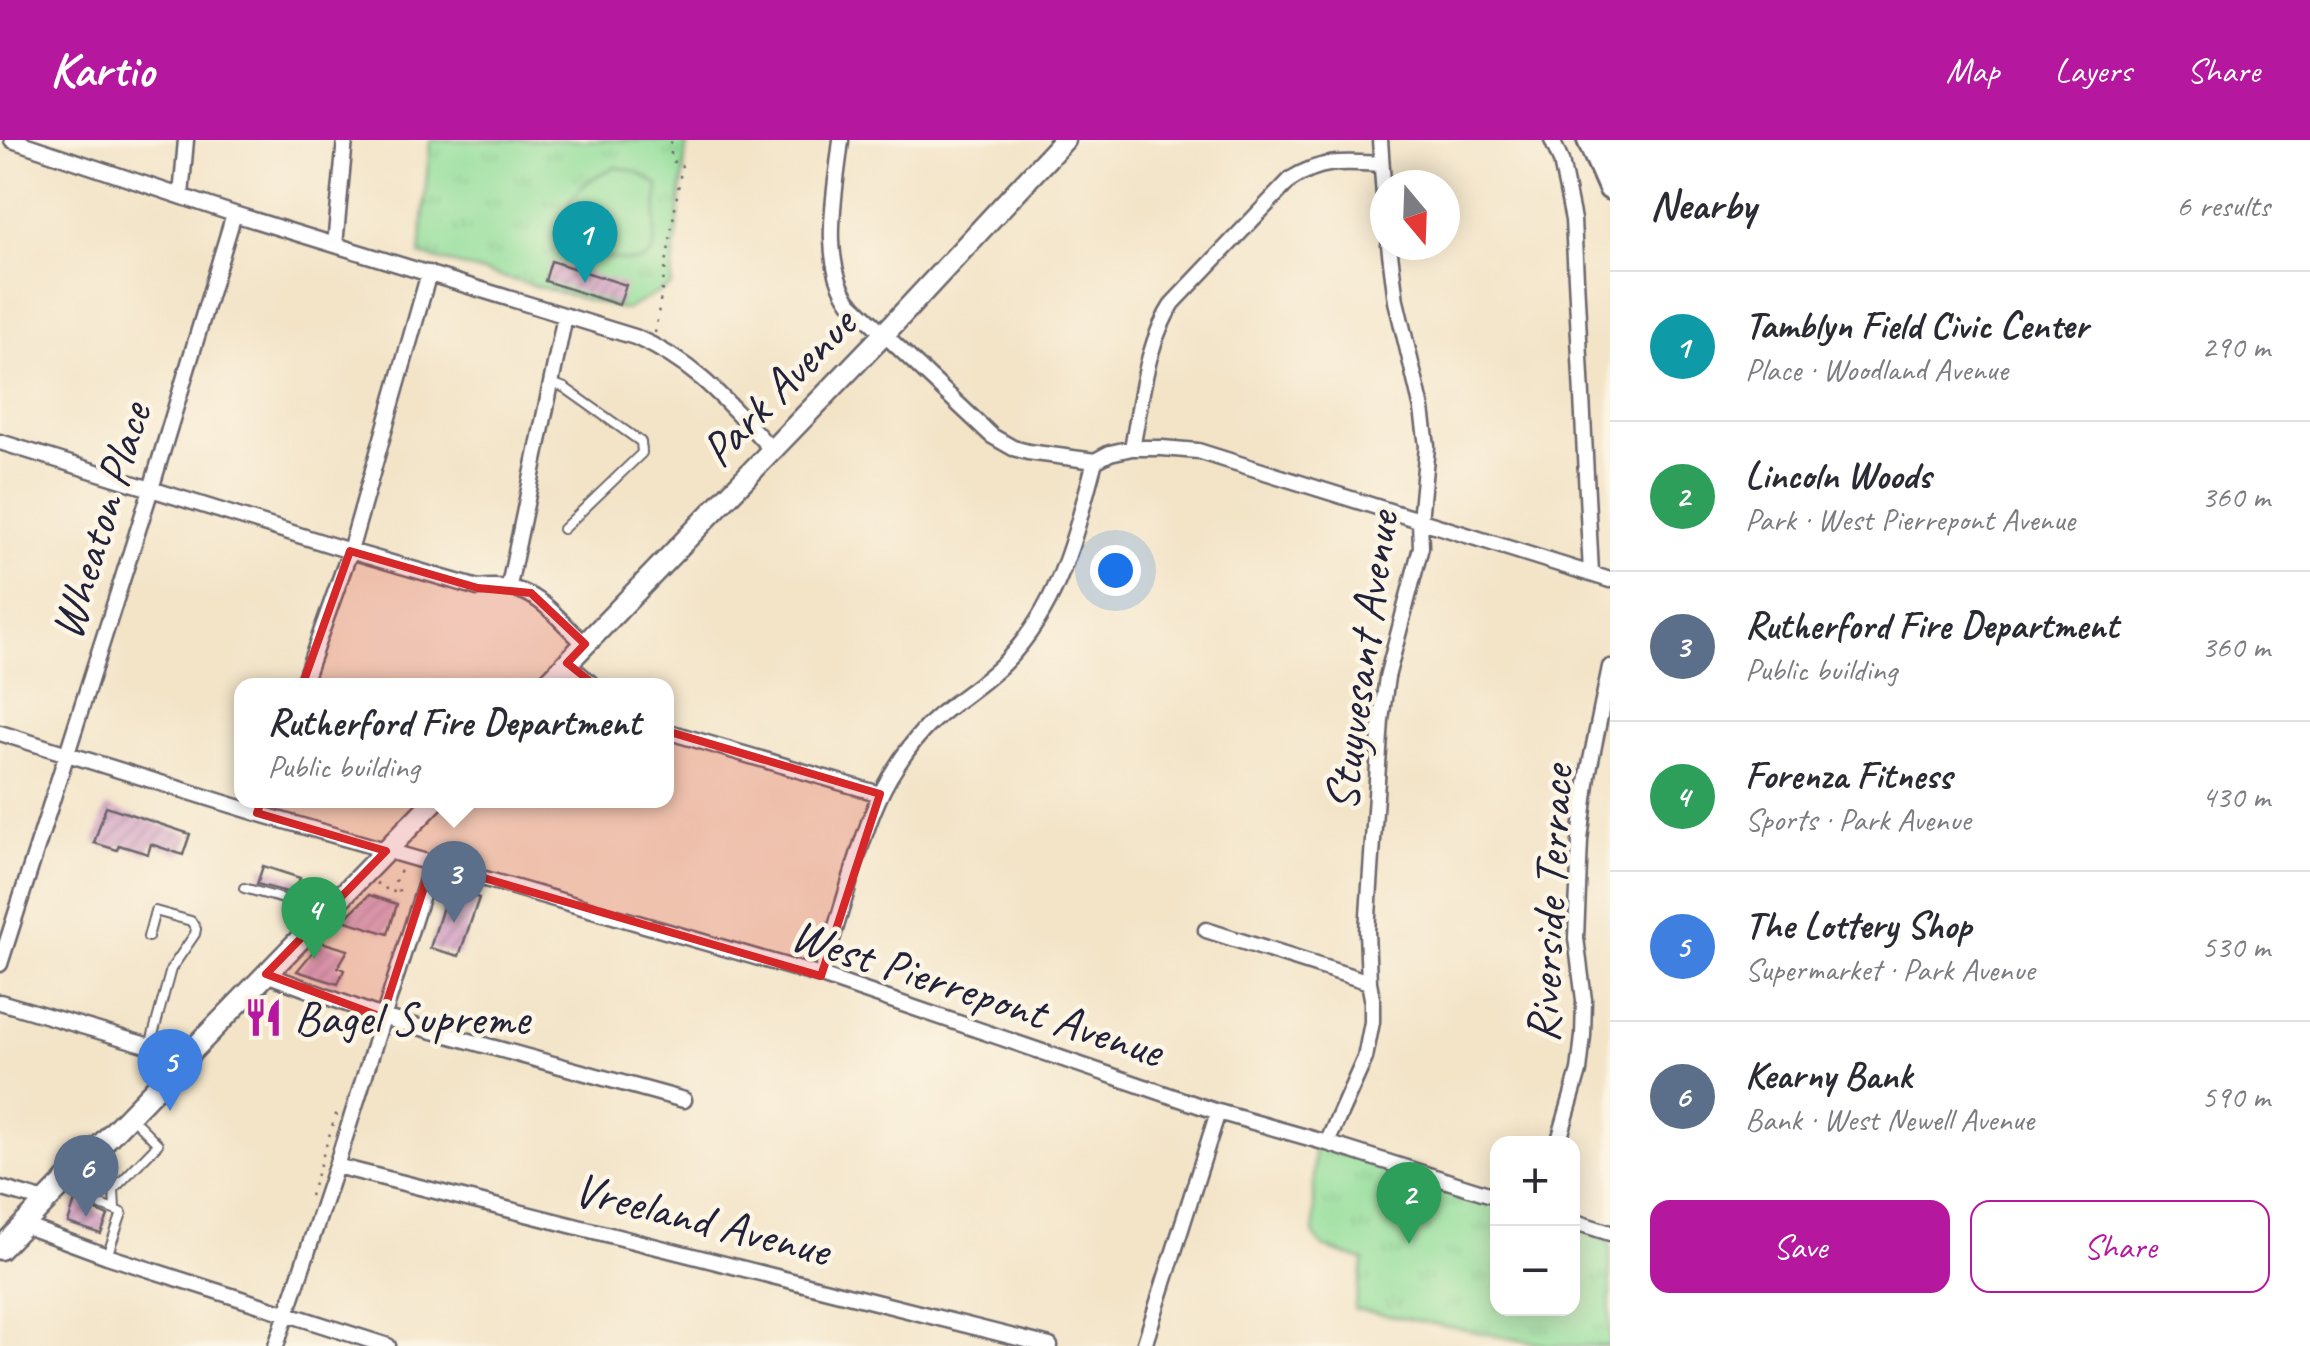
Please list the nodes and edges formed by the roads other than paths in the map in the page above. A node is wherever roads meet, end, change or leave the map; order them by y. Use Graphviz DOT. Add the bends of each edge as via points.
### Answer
graph roads {
  1 [pos="12,140"];
  2 [pos="186,140"];
  3 [pos="345,140"];
  4 [pos="841,140"];
  5 [pos="1064,140"];
  6 [pos="1380,140"];
  7 [pos="1552,140"];
  8 [pos="1590,140"];
  9 [pos="1598,140"];
  10 [pos="1610,149"];
  11 [pos="1381,164"];
  12 [pos="1382,170"];
  13 [pos="1610,188"];
  14 [pos="181,196"];
  15 [pos="234,214"];
  16 [pos="335,245"];
  17 [pos="1391,260"];
  18 [pos="429,272"];
  19 [pos="565,316"];
  20 [pos="884,334"];
  21 [pos="552,383"];
  22 [pos="0,442"];
  23 [pos="1132,448"];
  24 [pos="772,450"];
  25 [pos="1095,460"];
  26 [pos="151,488"];
  27 [pos="1420,521"];
  28 [pos="563,529"];
  29 [pos="350,551"];
  30 [pos="1591,574"];
  31 [pos="1610,580"];
  32 [pos="510,586"];
  33 [pos="584,644"];
  34 [pos="566,663"];
  35 [pos="1610,667"];
  36 [pos="305,678"];
  37 [pos="552,678"];
  38 [pos="584,678"];
  39 [pos="0,733"];
  40 [pos="674,733"];
  41 [pos="66,754"];
  42 [pos="880,794"];
  43 [pos="234,800"];
  44 [pos="262,808"];
  45 [pos="427,808"];
  46 [pos="386,851"];
  47 [pos="425,861"];
  48 [pos="244,888"];
  49 [pos="317,921"];
  50 [pos="1206,930"];
  51 [pos="148,937"];
  52 [pos="0,964"];
  53 [pos="266,974"];
  54 [pos="820,976"];
  55 [pos="1369,982"];
  56 [pos="0,1002"];
  57 [pos="382,1018"];
  58 [pos="150,1046"];
  59 [pos="181,1060"];
  60 [pos="684,1100"];
  61 [pos="1218,1112"];
  62 [pos="129,1115"];
  63 [pos="1560,1136"];
  64 [pos="1327,1142"];
  65 [pos="336,1166"];
  66 [pos="65,1181"];
  67 [pos="0,1188"];
  68 [pos="1490,1194"];
  69 [pos="45,1201"];
  70 [pos="115,1210"];
  71 [pos="1580,1224"];
  72 [pos="23,1225"];
  73 [pos="1610,1233"];
  74 [pos="0,1248"];
  75 [pos="107,1256"];
  76 [pos="286,1314"];
  77 [pos="276,1346"];
  78 [pos="388,1346"];
  79 [pos="1050,1346"];
  80 [pos="1144,1346"];
  1 -- 14 [label="street"];
  2 -- 14 [label="street"];
  3 -- 16 [label="street"];
  4 -- 20 [label="street" via="835,271 850,302"];
  5 -- 20 [label="street, Park Avenue"];
  6 -- 11 [label="street"];
  7 -- 30 [label="street" via="1572,220"];
  8 -- 13 [label="main road"];
  9 -- 10 [label="highway"];
  11 -- 12 [label="street"];
  11 -- 23 [label="street" via="1322,164 1292,179 1173,303 1152,341"];
  14 -- 15 [label="street"];
  15 -- 16 [label="street"];
  15 -- 26 [label="street, Wheaton Place"];
  16 -- 18 [label="street"];
  17 -- 27 [label="street, Stuyvesant Avenue" via="1427,446"];
  18 -- 19 [label="street"];
  18 -- 29 [label="street"];
  19 -- 21 [label="street"];
  19 -- 24 [label="street" via="653,344 703,378"];
  20 -- 24 [label="street, Park Avenue"];
  20 -- 25 [label="street" via="992,436 1028,452"];
  21 -- 28 [label="lane" via="642,442 642,453"];
  21 -- 32 [label="street"];
  22 -- 26 [label="street"];
  23 -- 25 [label="street"];
  23 -- 27 [label="street" via="1198,451"];
  24 -- 33 [label="street, Park Avenue"];
  25 -- 42 [label="street" via="1066,565 1041,616 986,680 914,741"];
  26 -- 29 [label="street"];
  26 -- 41 [label="street, Wheaton Place"];
  27 -- 30 [label="street"];
  27 -- 55 [label="street, Stuyvesant Avenue" via="1421,547 1381,720"];
  29 -- 32 [label="street" via="478,588"];
  29 -- 36 [label="street"];
  30 -- 31 [label="street"];
  32 -- 33 [label="street" via="530,594"];
  33 -- 34 [label="street, Park Avenue"];
  34 -- 37 [label="street, Park Avenue"];
  34 -- 38 [label="street"];
  35 -- 63 [label="street, Riverside Terrace" via="1580,840 1576,938 1583,1036"];
  39 -- 41 [label="street, West Pierrepont Avenue"];
  40 -- 42 [label="street"];
  41 -- 43 [label="street, West Pierrepont Avenue"];
  41 -- 52 [label="street, Wheaton Place"];
  42 -- 54 [label="street"];
  44 -- 46 [label="street, West Pierrepont Avenue"];
  45 -- 46 [label="street"];
  46 -- 47 [label="street, West Pierrepont Avenue"];
  46 -- 49 [label="street"];
  47 -- 54 [label="street, West Pierrepont Avenue"];
  47 -- 57 [label="street"];
  48 -- 49 [label="lane" via="294,902"];
  49 -- 53 [label="street"];
  50 -- 55 [label="street"];
  51 -- 58 [label="lane" via="155,910 191,921 196,929 171,969"];
  53 -- 57 [label="street"];
  53 -- 59 [label="street"];
  54 -- 61 [label="street, West Pierrepont Avenue"];
  55 -- 64 [label="street, Stuyvesant Avenue" via="1368,1049"];
  56 -- 58 [label="street"];
  57 -- 60 [label="street"];
  57 -- 65 [label="street"];
  58 -- 59 [label="street"];
  59 -- 62 [label="street"];
  61 -- 64 [label="street, West Pierrepont Avenue"];
  61 -- 80 [label="street"];
  62 -- 66 [label="street"];
  62 -- 70 [label="lane" via="158,1144 114,1189"];
  64 -- 68 [label="street, West Pierrepont Avenue"];
  65 -- 76 [label="street"];
  65 -- 79 [label="street, Vreeland Avenue"];
  66 -- 69 [label="street"];
  66 -- 70 [label="lane" via="82,1198"];
  67 -- 69 [label="street"];
  69 -- 72 [label="street"];
  70 -- 75 [label="lane" via="122,1213"];
  71 -- 73 [label="street"];
  72 -- 74 [label="street"];
  72 -- 75 [label="street"];
  75 -- 76 [label="street"];
  76 -- 77 [label="street"];
  76 -- 78 [label="street"];
}
